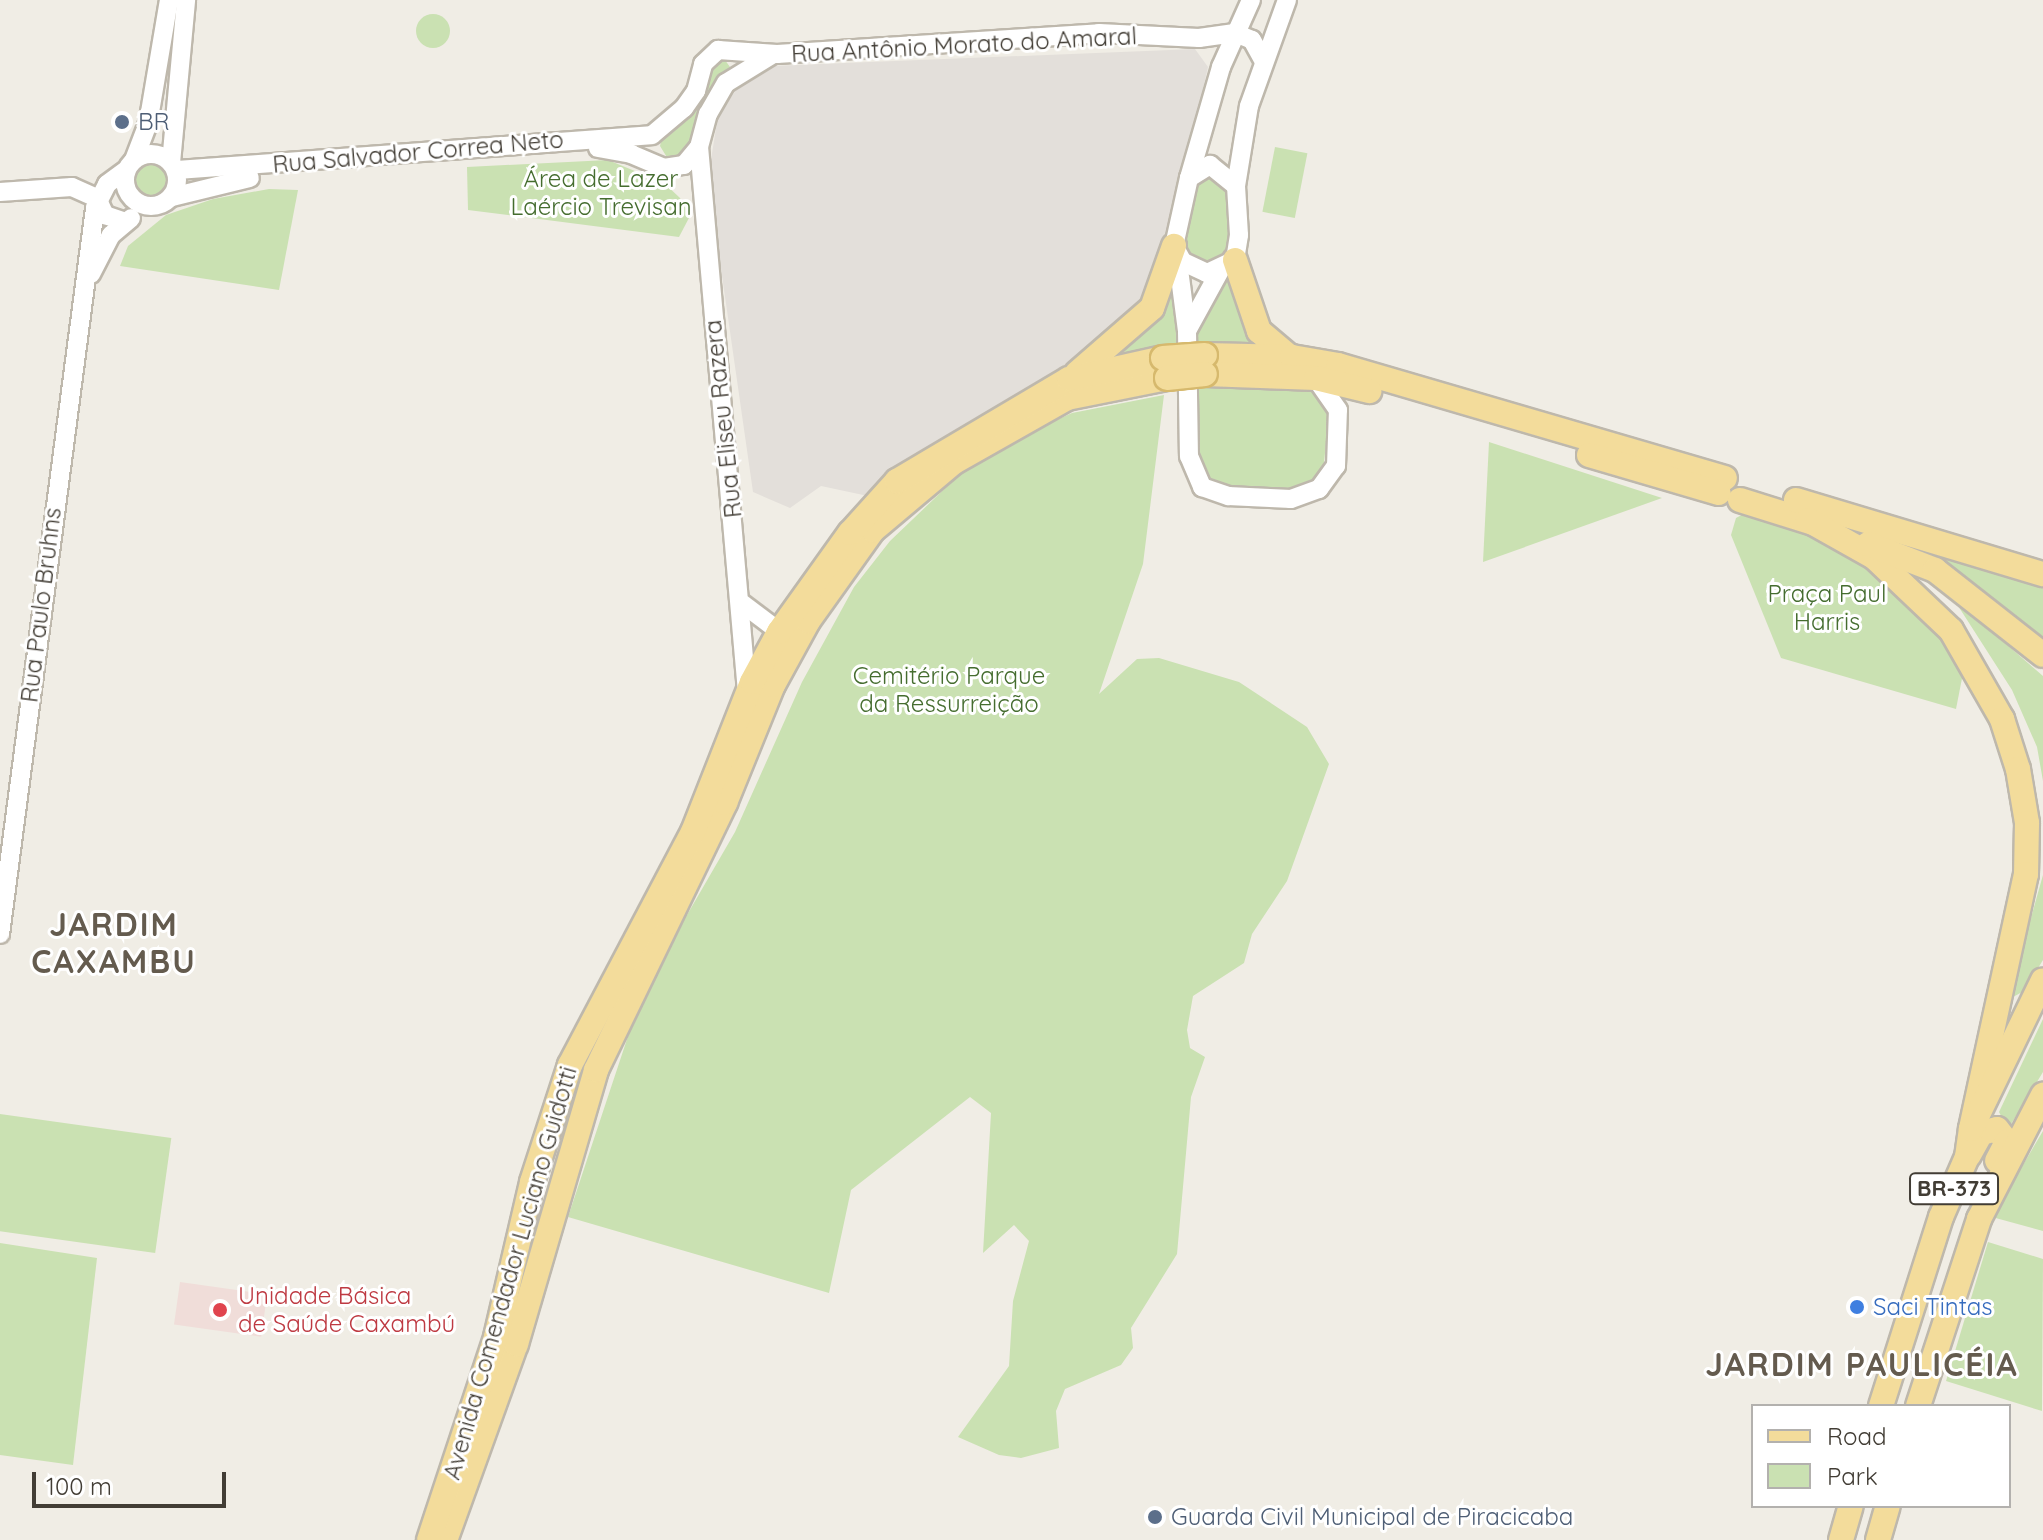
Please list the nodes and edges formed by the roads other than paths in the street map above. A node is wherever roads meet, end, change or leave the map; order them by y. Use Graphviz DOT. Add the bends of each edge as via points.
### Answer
graph roads {
  1 [pos="169,0"];
  2 [pos="186,0"];
  3 [pos="1251,0"];
  4 [pos="1287,0"];
  5 [pos="1235,33"];
  6 [pos="1199,38"];
  7 [pos="777,54"];
  8 [pos="1264,62"];
  9 [pos="1221,67"];
  10 [pos="733,76"];
  11 [pos="659,131"];
  12 [pos="699,147"];
  13 [pos="130,165"];
  14 [pos="173,166"];
  15 [pos="664,168"];
  16 [pos="1189,178"];
  17 [pos="1236,186"];
  18 [pos="0,192"];
  19 [pos="172,197"];
  20 [pos="97,198"];
  21 [pos="152,207"];
  22 [pos="125,222"];
  23 [pos="703,235"];
  24 [pos="1176,250"];
  25 [pos="1228,264"];
  26 [pos="89,276"];
  27 [pos="1187,331"];
  28 [pos="1292,357"];
  29 [pos="1205,364"];
  30 [pos="1165,368"];
  31 [pos="1316,378"];
  32 [pos="1069,379"];
  33 [pos="1355,387"];
  34 [pos="1338,410"];
  35 [pos="1732,489"];
  36 [pos="1808,520"];
  37 [pos="2043,574"];
  38 [pos="743,604"];
  39 [pos="788,638"];
  40 [pos="2043,655"];
  41 [pos="747,693"];
  42 [pos="0,934"];
  43 [pos="2043,980"];
  44 [pos="2043,1095"];
  45 [pos="1971,1129"];
  46 [pos="1964,1166"];
  47 [pos="1979,1219"];
  48 [pos="1958,1278"];
  49 [pos="1882,1404"];
  50 [pos="1919,1404"];
  51 [pos="1850,1508"];
  52 [pos="1887,1508"];
  53 [pos="429,1540"];
  54 [pos="445,1540"];
  55 [pos="1841,1540"];
  56 [pos="1878,1540"];
  1 -- 13 [label="street" via="152,106"];
  2 -- 14 [label="street"];
  3 -- 5 [label="street"];
  4 -- 8 [label="street"];
  5 -- 6 [label="street, Rua Antônio Morato do Amaral"];
  5 -- 8 [label="street" via="1252,40"];
  5 -- 9 [label="street"];
  6 -- 7 [label="street, Rua Antônio Morato do Amaral" via="1099,33"];
  6 -- 9 [label="street" via="1217,55"];
  7 -- 10 [label="street, Rua Antônio Morato do Amaral"];
  7 -- 11 [label="street, Rua Antônio Morato do Amaral" via="718,50 703,64 696,91"];
  8 -- 17 [label="street" via="1240,142"];
  9 -- 16 [label="street"];
  10 -- 12 [label="street, Rua Eliseu Razera" via="716,96"];
  11 -- 14 [label="street, Rua Salvador Correa Neto"];
  12 -- 15 [label="street" via="684,165"];
  12 -- 23 [label="street, Rua Eliseu Razera"];
  13 -- 14 [label="street" via="157,154"];
  13 -- 20 [label="street"];
  13 -- 21 [label="street" via="129,196"];
  14 -- 19 [label="street"];
  15 -- 19 [label="street, Rua Salvador Correa Neto" via="603,148 246,178"];
  15 -- 23 [label="street, Rua Eliseu Razera" via="690,189"];
  16 -- 17 [label="street" via="1210,165"];
  16 -- 24 [label="street"];
  17 -- 25 [label="street"];
  18 -- 20 [label="street" via="72,187"];
  19 -- 21 [label="street"];
  20 -- 22 [label="street" via="105,215"];
  20 -- 26 [label="street, Rua Paulo Bruhns"];
  21 -- 22 [label="street, Rua Paulo Bruhns"];
  22 -- 26 [label="street, Rua Paulo Bruhns" via="111,235"];
  23 -- 38 [label="street, Rua Eliseu Razera"];
  24 -- 25 [label="street" via="1193,271"];
  24 -- 27 [label="street"];
  24 -- 32 [label="main road" via="1152,308"];
  25 -- 27 [label="street"];
  25 -- 28 [label="main road" via="1259,331"];
  26 -- 42 [label="street, Rua Paulo Bruhns" via="55,491"];
  27 -- 34 [label="street" via="1189,456 1202,487 1228,496 1291,499 1319,489 1336,466"];
  28 -- 29 [label="main road, Avenida Comendador Luciano Guidotti"];
  28 -- 35 [label="main road, Avenida Comendador Luciano Guidotti" via="1338,365"];
  29 -- 30 [label="main road, Avenida Comendador Luciano Guidotti, bridge"];
  29 -- 31 [label="main road, Avenida Comendador Luciano Guidotti"];
  30 -- 32 [label="main road, Avenida Comendador Luciano Guidotti"];
  30 -- 39 [label="main road, Avenida Comendador Luciano Guidotti" via="1067,398 954,462 873,530"];
  31 -- 33 [label="main road, Avenida Comendador Luciano Guidotti"];
  31 -- 34 [label="street"];
  32 -- 39 [label="main road, Avenida Comendador Luciano Guidotti" via="897,481 850,533"];
  33 -- 34 [label="street"];
  33 -- 35 [label="main road, Avenida Comendador Luciano Guidotti"];
  35 -- 36 [label="main road, Avenida Comendador Luciano Guidotti"];
  35 -- 37 [label="main road, Avenida Comendador Luciano Guidotti"];
  36 -- 40 [label="main road, Avenida Comendador Luciano Guidotti" via="1935,570"];
  36 -- 45 [label="main road" via="1874,557 1951,630 2002,719 2018,769 2027,823 2026,874"];
  38 -- 39 [label="street"];
  38 -- 41 [label="street, Rua Eliseu Razera"];
  39 -- 41 [label="main road, Avenida Comendador Luciano Guidotti"];
  39 -- 54 [label="main road, Avenida Comendador Luciano Guidotti" via="596,1070 506,1372"];
  41 -- 53 [label="main road, Avenida Comendador Luciano Guidotti" via="693,832 570,1065 532,1182 496,1337"];
  43 -- 45 [label="main road, BR-373"];
  44 -- 47 [label="main road, BR-373"];
  45 -- 46 [label="main road, BR-373"];
  46 -- 47 [label="main road" via="1981,1133 1997,1129 2007,1142 1981,1193"];
  46 -- 48 [label="main road" via="1940,1265 1941,1272"];
  46 -- 49 [label="main road, BR-373" via="1941,1217"];
  47 -- 48 [label="main road, BR-373"];
  48 -- 50 [label="main road, BR-373"];
  51 -- 55 [label="main road"];
  52 -- 56 [label="main road"];
}
